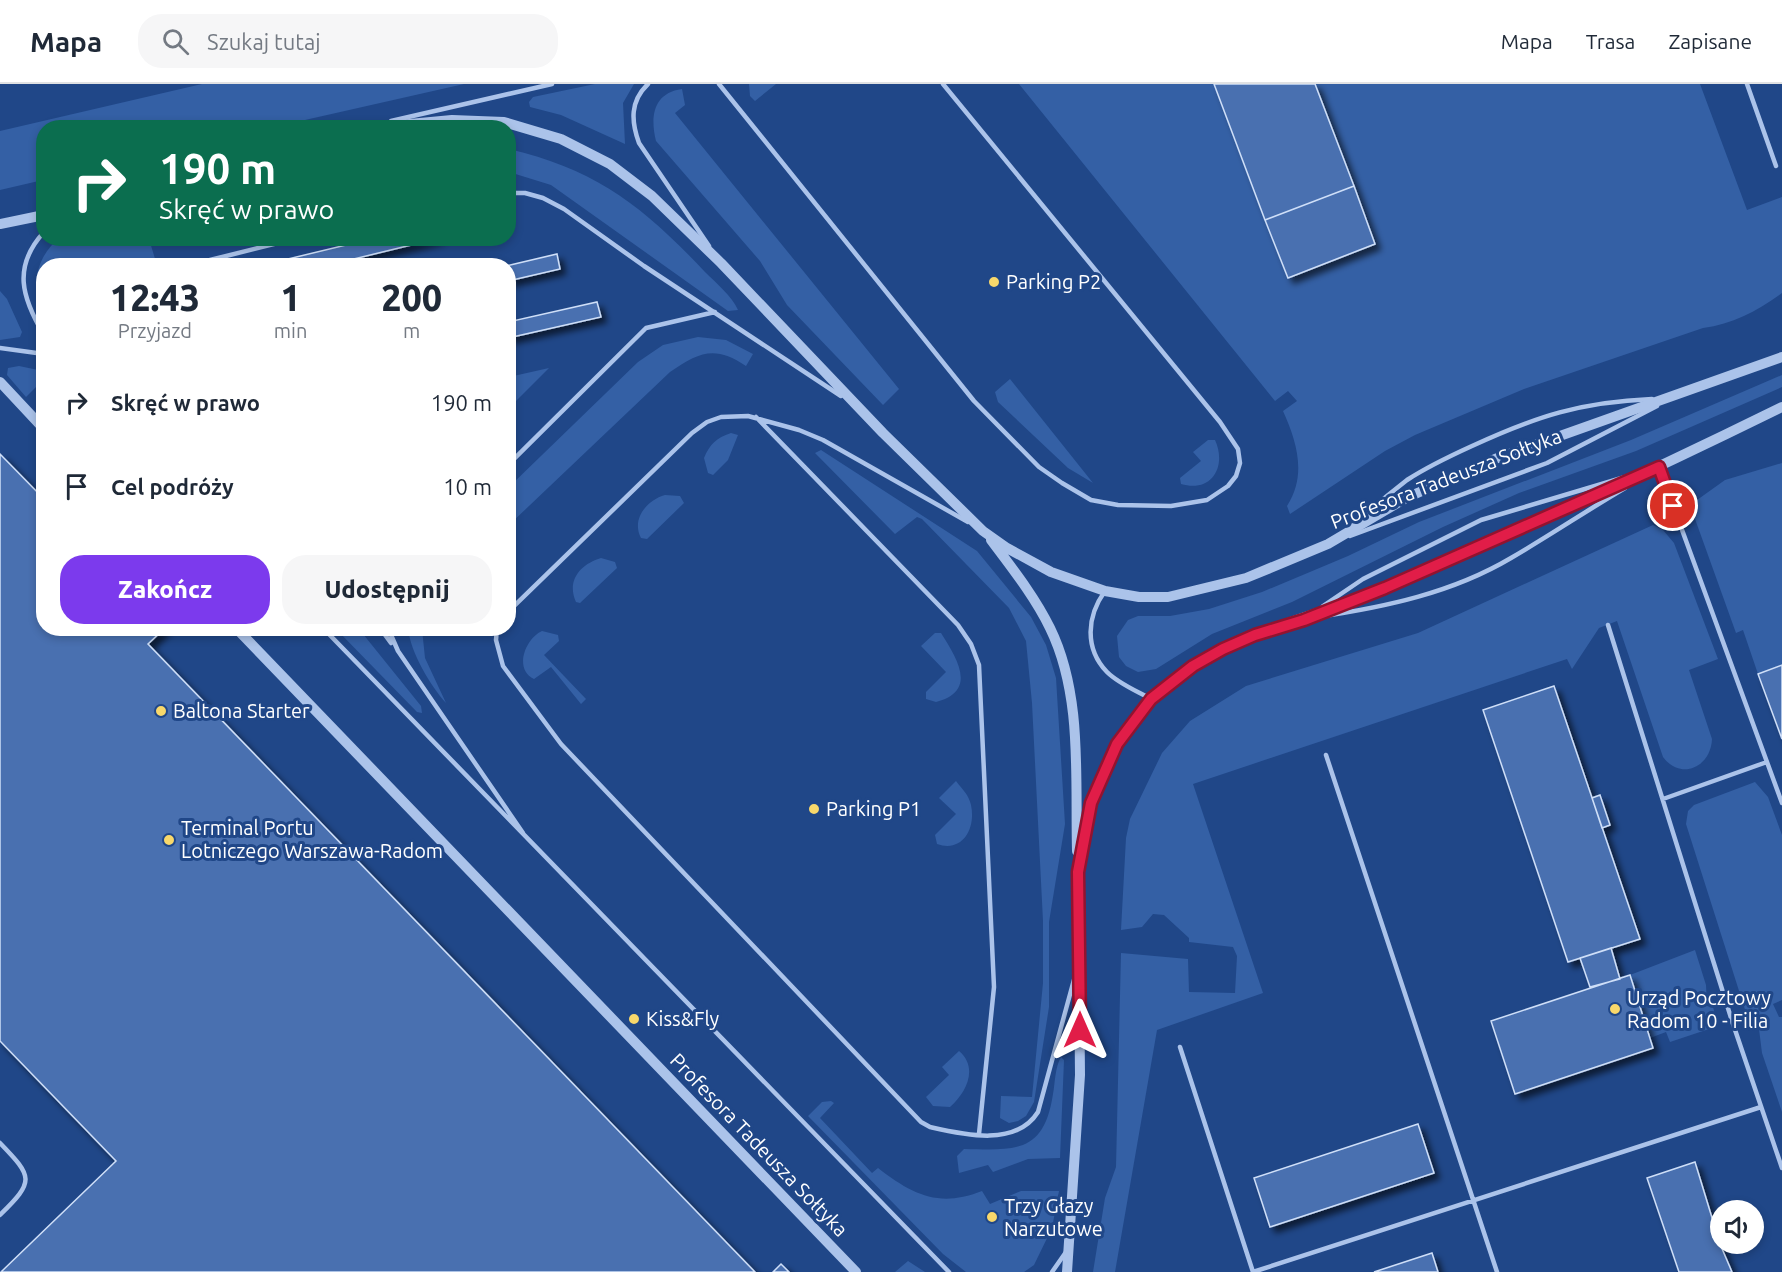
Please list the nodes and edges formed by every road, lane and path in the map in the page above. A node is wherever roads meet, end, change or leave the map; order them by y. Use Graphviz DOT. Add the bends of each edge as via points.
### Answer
graph roads {
  1 [pos="552,84"];
  2 [pos="648,84"];
  3 [pos="719,84"];
  4 [pos="943,84"];
  5 [pos="1747,84"];
  6 [pos="398,120"];
  7 [pos="516,126"];
  8 [pos="1776,166"];
  9 [pos="516,193"];
  10 [pos="36,216"];
  11 [pos="36,217"];
  12 [pos="0,224"];
  13 [pos="0,232"];
  14 [pos="36,240"];
  15 [pos="266,246"];
  16 [pos="218,258"];
  17 [pos="721,263"];
  18 [pos="715,312"];
  19 [pos="36,320"];
  20 [pos="0,348"];
  21 [pos="36,353"];
  22 [pos="1782,357"];
  23 [pos="0,382"];
  24 [pos="1673,398"];
  25 [pos="858,406"];
  26 [pos="1782,407"];
  27 [pos="756,417"];
  28 [pos="36,420"];
  29 [pos="516,457"];
  30 [pos="1659,467"];
  31 [pos="983,531"];
  32 [pos="1328,544"];
  33 [pos="1105,591"];
  34 [pos="516,604"];
  35 [pos="1304,620"];
  36 [pos="1608,625"];
  37 [pos="244,636"];
  38 [pos="331,636"];
  39 [pos="386,636"];
  40 [pos="391,636"];
  41 [pos="497,636"];
  42 [pos="398,651"];
  43 [pos="1151,699"];
  44 [pos="1326,755"];
  45 [pos="1767,762"];
  46 [pos="1663,799"];
  47 [pos="1782,803"];
  48 [pos="531,845"];
  49 [pos="1078,872"];
  50 [pos="1079,963"];
  51 [pos="1180,1047"];
  52 [pos="1761,1107"];
  53 [pos="979,1134"];
  54 [pos="0,1143"];
  55 [pos="1782,1168"];
  56 [pos="1474,1200"];
  57 [pos="0,1215"];
  58 [pos="1071,1244"];
  59 [pos="856,1272"];
  60 [pos="949,1272"];
  61 [pos="1052,1272"];
  62 [pos="1067,1272"];
  63 [pos="1253,1272"];
  64 [pos="1497,1272"];
  1 -- 6 [label="lane"];
  2 -- 17 [label="lane" via="635,100 633,111 633,128 639,143"];
  3 -- 4 [label="lane" via="974,400 1039,467 1091,500 1119,505 1195,504 1219,493 1236,476 1240,463 1238,449 1220,422"];
  5 -- 8 [label="lane"];
  7 -- 17 [label="street" via="561,139 631,178"];
  9 -- 18 [label="lane" via="543,198 564,209"];
  10 -- 12 [label="street"];
  11 -- 13 [label="street"];
  14 -- 19 [label="lane" via="22,281 25,300"];
  15 -- 16 [label="lane"];
  17 -- 25 [label="street"];
  18 -- 25 [label="lane"];
  18 -- 29 [label="lane" via="646,328"];
  20 -- 21 [label="lane"];
  22 -- 24 [label="street, Profesora Tadeusza Sołtyka"];
  23 -- 28 [label="street"];
  24 -- 32 [label="lane, Profesora Tadeusza Sołtyka" via="1547,463"];
  24 -- 32 [label="street, Profesora Tadeusza Sołtyka" via="1494,459 1407,498"];
  24 -- 32 [label="lane, Profesora Tadeusza Sołtyka" via="1618,400 1563,409 1518,425 1408,480"];
  25 -- 31 [label="street"];
  26 -- 30 [label="street"];
  27 -- 31 [label="lane" via="823,440"];
  27 -- 34 [label="lane" via="722,417 692,433"];
  27 -- 53 [label="lane" via="958,625 980,665 994,987"];
  30 -- 35 [label="street"];
  30 -- 35 [label="lane" via="1480,520 1363,579"];
  30 -- 35 [label="lane" via="1510,558 1449,587 1376,608"];
  30 -- 45 [label="lane"];
  31 -- 33 [label="street, Profesora Tadeusza Sołtyka" via="1030,562"];
  31 -- 49 [label="street" via="1033,600 1061,655 1072,716"];
  32 -- 33 [label="street, Profesora Tadeusza Sołtyka" via="1246,578 1208,589 1168,597"];
  33 -- 43 [label="lane" via="1090,621 1096,658 1108,673"];
  35 -- 43 [label="street" via="1223,649 1193,666"];
  36 -- 46 [label="lane"];
  37 -- 59 [label="street, Profesora Tadeusza Sołtyka"];
  38 -- 48 [label="lane"];
  39 -- 42 [label="lane"];
  40 -- 42 [label="lane"];
  41 -- 53 [label="lane" via="498,654 513,681 561,744 921,1122 943,1130"];
  42 -- 48 [label="lane"];
  43 -- 49 [label="street" via="1123,735 1102,773 1091,803"];
  44 -- 56 [label="lane"];
  45 -- 46 [label="lane"];
  45 -- 47 [label="lane"];
  46 -- 52 [label="lane"];
  48 -- 60 [label="lane"];
  49 -- 50 [label="street"];
  50 -- 53 [label="lane" via="1038,1112 1017,1133"];
  50 -- 58 [label="street" via="1080,1075"];
  51 -- 63 [label="lane"];
  52 -- 55 [label="lane"];
  52 -- 56 [label="lane"];
  54 -- 57 [label="lane" via="26,1174 22,1193"];
  56 -- 63 [label="lane"];
  56 -- 64 [label="lane"];
  58 -- 61 [label="lane"];
  58 -- 62 [label="street"];
}
